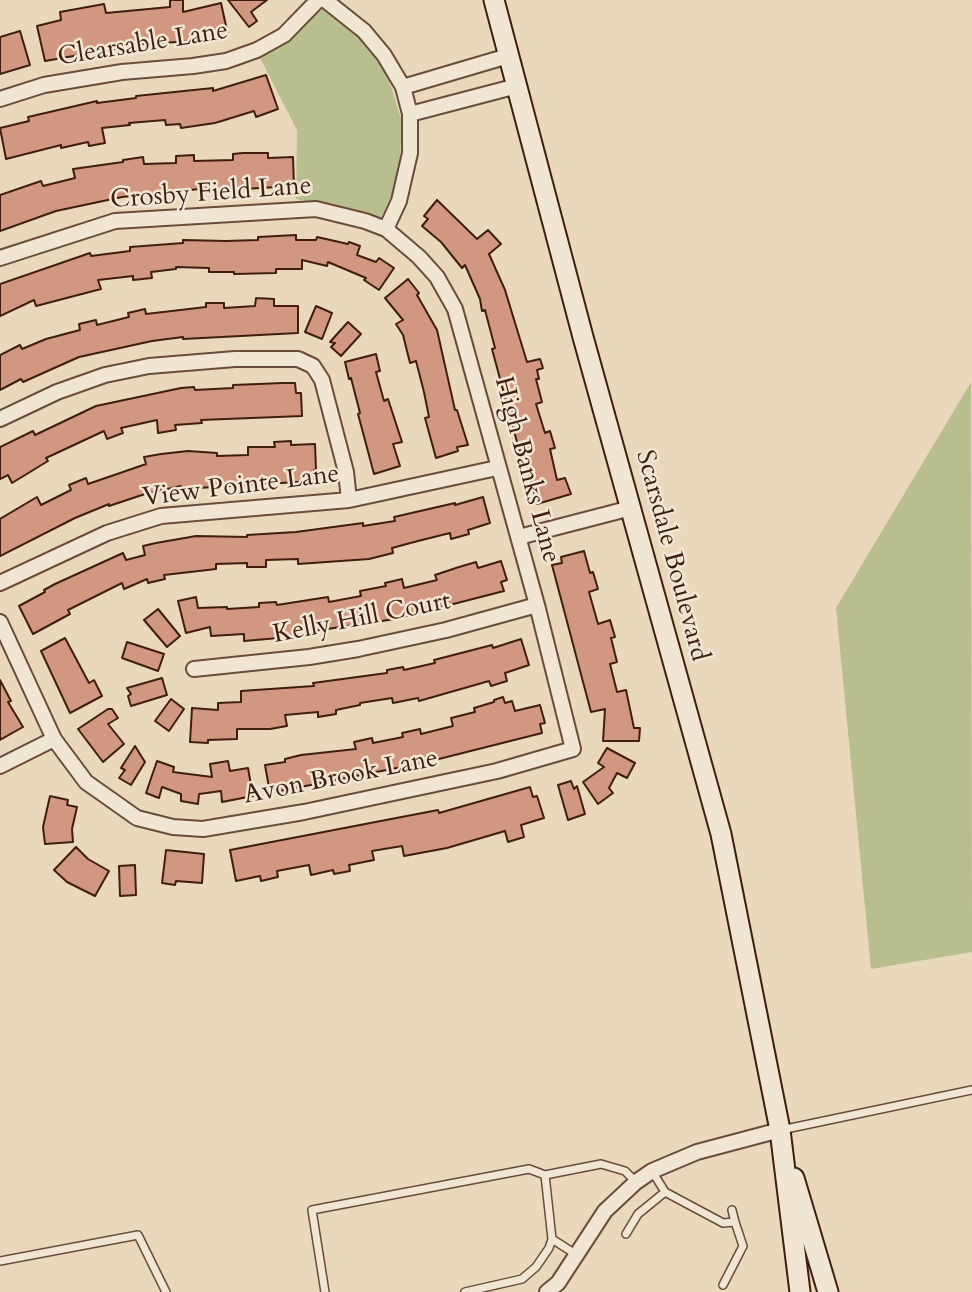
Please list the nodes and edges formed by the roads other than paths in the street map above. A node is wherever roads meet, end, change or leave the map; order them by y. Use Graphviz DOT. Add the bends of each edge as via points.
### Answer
graph roads {
  1 [pos="318,0"];
  2 [pos="326,0"];
  3 [pos="494,0"];
  4 [pos="509,56"];
  5 [pos="517,86"];
  6 [pos="402,87"];
  7 [pos="0,99"];
  8 [pos="410,114"];
  9 [pos="386,229"];
  10 [pos="0,258"];
  11 [pos="0,419"];
  12 [pos="497,468"];
  13 [pos="349,500"];
  14 [pos="631,508"];
  15 [pos="519,537"];
  16 [pos="0,583"];
  17 [pos="537,606"];
  18 [pos="0,622"];
  19 [pos="194,669"];
  20 [pos="54,739"];
  21 [pos="573,749"];
  22 [pos="0,766"];
  23 [pos="972,1090"];
  24 [pos="780,1130"];
  25 [pos="652,1171"];
  26 [pos="545,1175"];
  27 [pos="636,1182"];
  28 [pos="665,1192"];
  29 [pos="732,1210"];
  30 [pos="735,1222"];
  31 [pos="626,1234"];
  32 [pos="552,1239"];
  33 [pos="578,1255"];
  34 [pos="0,1261"];
  35 [pos="723,1285"];
  36 [pos="491,1289"];
  37 [pos="166,1292"];
  38 [pos="325,1292"];
  39 [pos="465,1292"];
  40 [pos="547,1292"];
  41 [pos="800,1292"];
  42 [pos="828,1292"];
  1 -- 7 [label="street, Clearsable Lane" via="284,35 226,61 44,85"];
  2 -- 6 [label="street" via="364,31"];
  3 -- 4 [label="main road, Scarsdale Boulevard"];
  4 -- 5 [label="main road, Scarsdale Boulevard"];
  4 -- 6 [label="street"];
  5 -- 8 [label="street"];
  5 -- 14 [label="main road, Scarsdale Boulevard"];
  6 -- 8 [label="street"];
  8 -- 9 [label="street" via="410,153 399,201"];
  9 -- 10 [label="street, Crosby Field Lane" via="316,209 115,221"];
  9 -- 12 [label="street, High Banks Lane" via="419,257 456,309"];
  11 -- 13 [label="street" via="57,391 149,366 298,359 313,366 323,380"];
  12 -- 13 [label="street, View Pointe Lane"];
  12 -- 15 [label="street, High Banks Lane"];
  13 -- 16 [label="street, View Pointe Lane" via="161,516 107,533"];
  14 -- 15 [label="street"];
  14 -- 24 [label="main road, Scarsdale Boulevard" via="720,834"];
  15 -- 17 [label="street, High Banks Lane"];
  17 -- 19 [label="street, Kelly Hill Court" via="358,649"];
  17 -- 21 [label="street, High Banks Lane"];
  18 -- 20 [label="street, Avon Brook Lane"];
  20 -- 21 [label="street, Avon Brook Lane" via="86,782 137,818 203,830 408,790"];
  20 -- 22 [label="street"];
  23 -- 24 [label="lane"];
  24 -- 25 [label="street" via="697,1152"];
  24 -- 41 [label="main road, Scarsdale Boulevard"];
  24 -- 42 [label="main road, Scarsdale Boulevard"];
  25 -- 27 [label="street"];
  25 -- 28 [label="lane"];
  26 -- 27 [label="lane" via="601,1164 625,1171"];
  26 -- 32 [label="lane"];
  26 -- 38 [label="lane" via="529,1169 312,1210"];
  27 -- 33 [label="street" via="605,1211"];
  28 -- 30 [label="lane" via="723,1223"];
  28 -- 31 [label="lane" via="638,1214"];
  29 -- 30 [label="lane"];
  30 -- 35 [label="lane" via="743,1246"];
  32 -- 33 [label="lane"];
  32 -- 36 [label="lane" via="536,1267 522,1279"];
  33 -- 40 [label="street"];
  34 -- 37 [label="lane" via="138,1235"];
  36 -- 39 [label="lane"];
}
